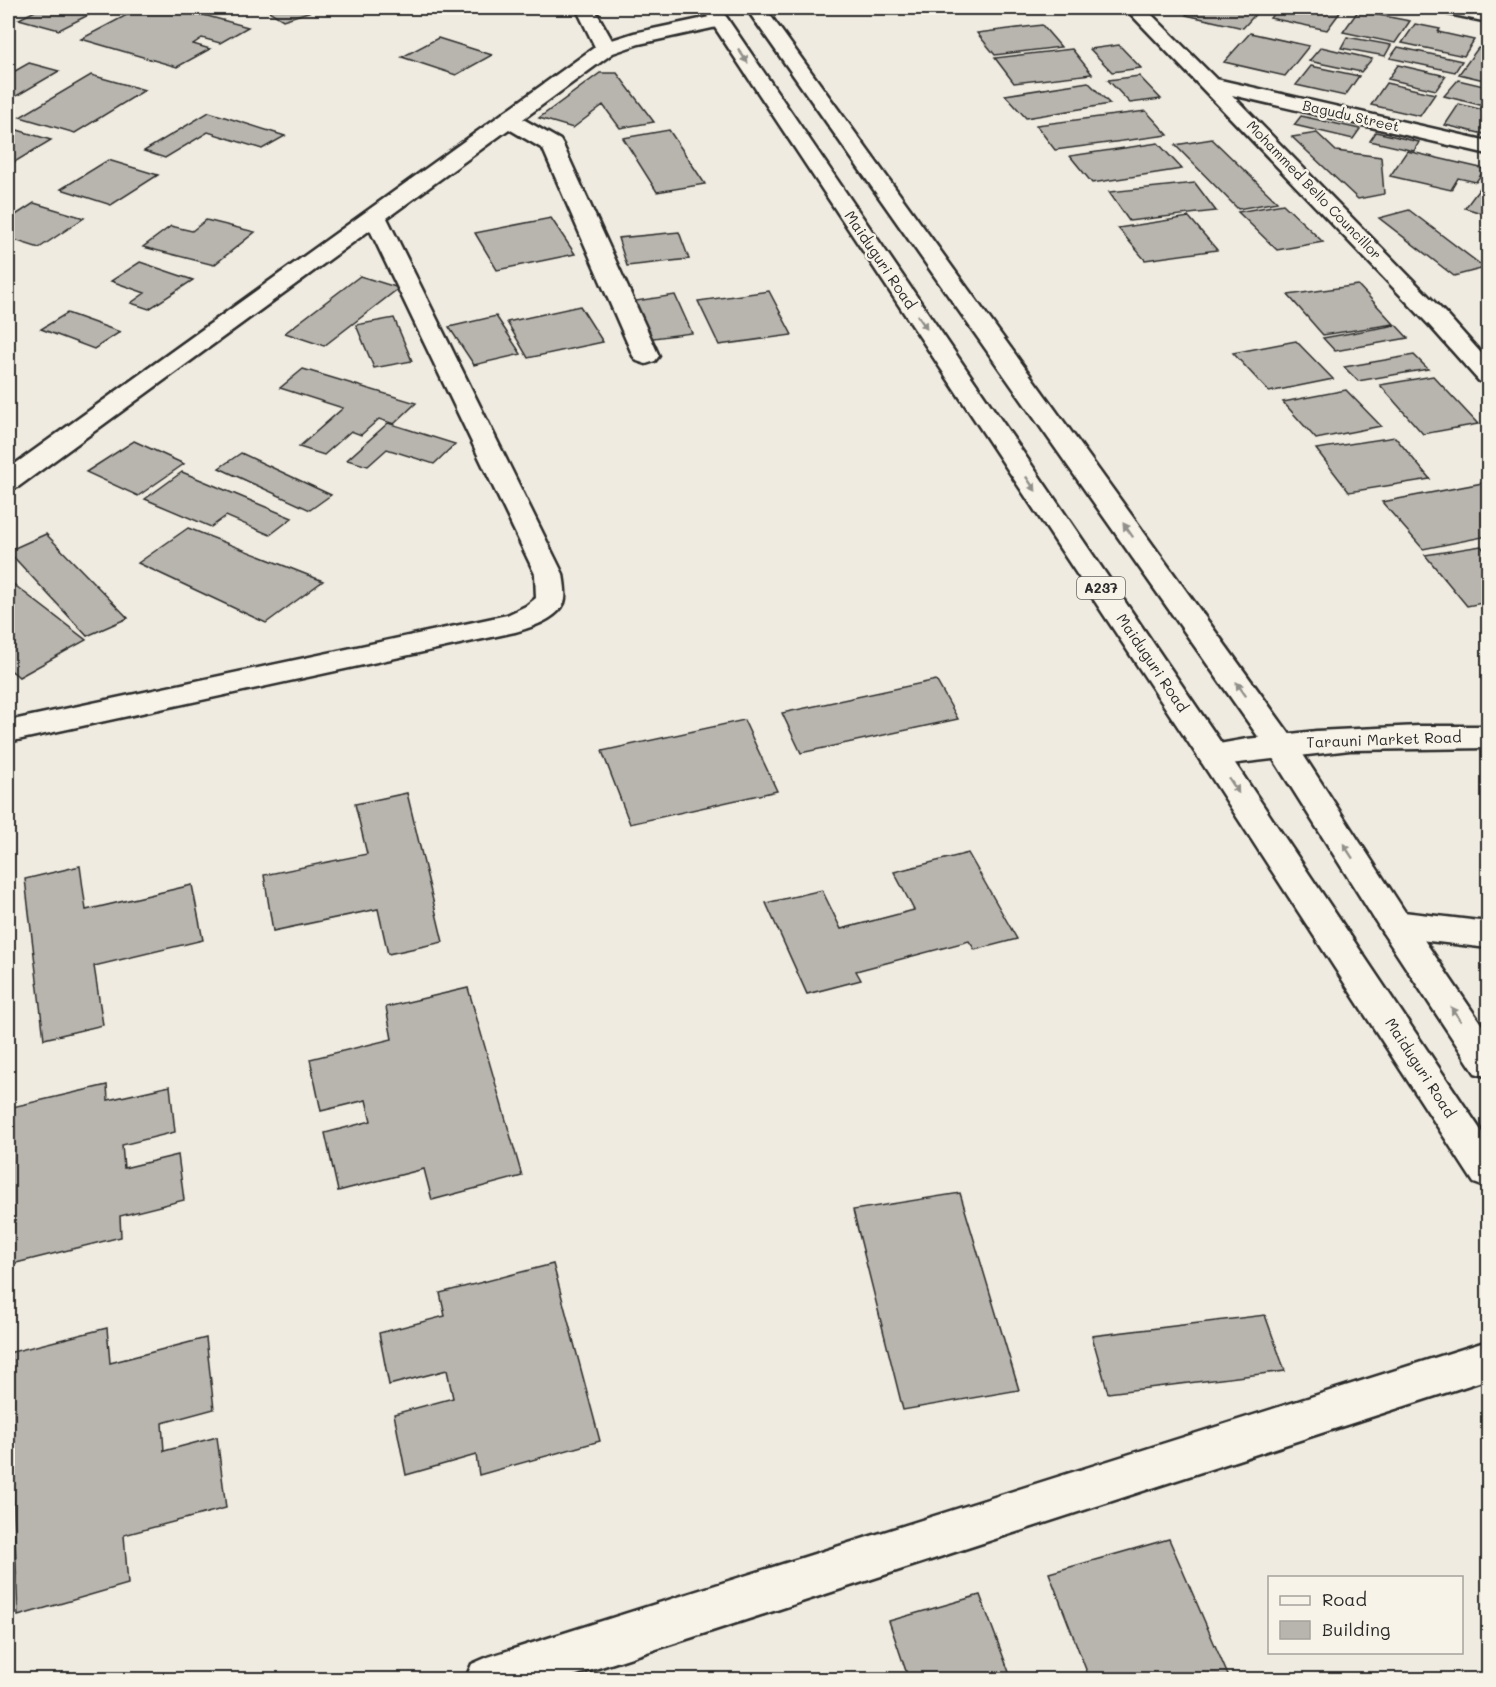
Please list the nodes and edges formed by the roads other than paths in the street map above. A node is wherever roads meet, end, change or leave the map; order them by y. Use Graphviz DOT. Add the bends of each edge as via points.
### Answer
graph roads {
  1 [pos="585,8"];
  2 [pos="755,8"];
  3 [pos="1135,8"];
  4 [pos="1446,8"];
  5 [pos="715,14"];
  6 [pos="1488,16"];
  7 [pos="606,50"];
  8 [pos="1213,86"];
  9 [pos="510,120"];
  10 [pos="1488,147"];
  11 [pos="375,217"];
  12 [pos="646,356"];
  13 [pos="1488,376"];
  14 [pos="8,481"];
  15 [pos="8,732"];
  16 [pos="1488,737"];
  17 [pos="1280,744"];
  18 [pos="1213,755"];
  19 [pos="1395,924"];
  20 [pos="1488,935"];
  21 [pos="1488,1063"];
  22 [pos="1488,1172"];
  23 [pos="1488,1360"];
  24 [pos="488,1680"];
  1 -- 7 [label="main road"];
  17 -- 2 [label="main road, one-way"];
  3 -- 8 [label="main road, Mohammed Bello Councillor"];
  4 -- 6 [label="main road"];
  5 -- 7 [label="main road"];
  5 -- 18 [label="main road, Maiduguri Road / A237, one-way"];
  7 -- 9 [label="main road"];
  8 -- 10 [label="main road, Bagudu Street"];
  8 -- 13 [label="main road, Mohammed Bello Councillor"];
  9 -- 11 [label="main road"];
  9 -- 12 [label="main road" via="552,145"];
  11 -- 14 [label="main road"];
  11 -- 15 [label="main road" via="549,574 551,601 515,623"];
  16 -- 17 [label="main road, Tarauni Market Road" via="1436,735"];
  17 -- 18 [label="main road, Tarauni Market Road"];
  19 -- 17 [label="main road, one-way"];
  18 -- 22 [label="main road, Maiduguri Road / A237, one-way"];
  19 -- 20 [label="main road"];
  21 -- 19 [label="main road, one-way"];
  23 -- 24 [label="main road"];
}
